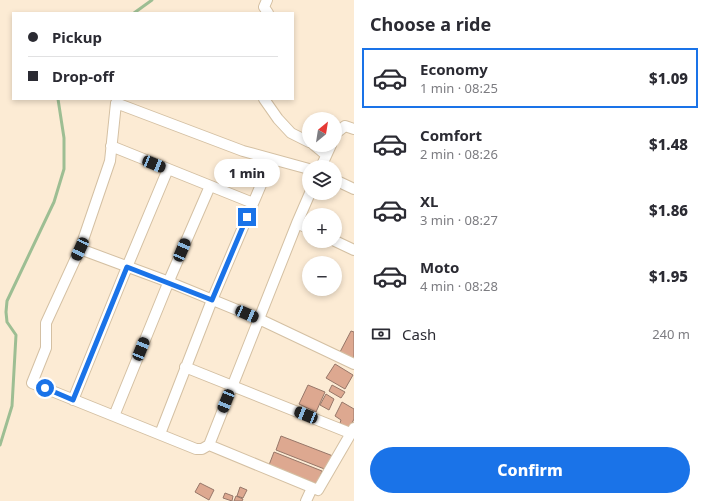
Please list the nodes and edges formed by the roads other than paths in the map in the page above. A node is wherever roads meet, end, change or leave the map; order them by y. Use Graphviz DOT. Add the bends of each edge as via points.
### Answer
graph roads {
  1 [pos="267,0"];
  2 [pos="267,12"];
  3 [pos="265,100"];
  4 [pos="342,128"];
  5 [pos="354,129"];
  6 [pos="302,138"];
  7 [pos="112,146"];
  8 [pos="322,152"];
  9 [pos="328,152"];
  10 [pos="326,155"];
  11 [pos="272,159"];
  12 [pos="324,160"];
  13 [pos="302,167"];
  14 [pos="168,169"];
  15 [pos="342,183"];
  16 [pos="210,186"];
  17 [pos="354,189"];
  18 [pos="307,200"];
  19 [pos="253,203"];
  20 [pos="297,223"];
  21 [pos="302,225"];
  22 [pos="342,244"];
  23 [pos="80,249"];
  24 [pos="354,250"];
  25 [pos="127,267"];
  26 [pos="169,282"];
  27 [pos="212,300"];
  28 [pos="258,319"];
  29 [pos="354,364"];
  30 [pos="185,367"];
  31 [pos="232,386"];
  32 [pos="73,400"];
  33 [pos="114,416"];
  34 [pos="352,430"];
  35 [pos="160,434"];
  36 [pos="209,445"];
  37 [pos="312,488"];
  38 [pos="306,501"];
  1 -- 2 [label="street" via="264,7"];
  3 -- 6 [label="street" via="291,133"];
  4 -- 5 [label="street" via="345,126"];
  7 -- 11 [label="street" via="116,103 243,151"];
  7 -- 14 [label="street"];
  7 -- 23 [label="street" via="110,161"];
  8 -- 10 [label="street"];
  9 -- 10 [label="street"];
  10 -- 12 [label="street"];
  11 -- 13 [label="street"];
  11 -- 19 [label="street"];
  14 -- 16 [label="street"];
  14 -- 25 [label="street"];
  15 -- 17 [label="street"];
  16 -- 19 [label="street"];
  16 -- 26 [label="street"];
  18 -- 20 [label="street"];
  19 -- 27 [label="street"];
  20 -- 21 [label="street"];
  20 -- 28 [label="street"];
  22 -- 24 [label="street"];
  23 -- 25 [label="street"];
  23 -- 32 [label="street" via="46,323 46,348 32,383"];
  25 -- 26 [label="street"];
  25 -- 32 [label="street"];
  26 -- 27 [label="street"];
  26 -- 33 [label="street"];
  27 -- 28 [label="street"];
  27 -- 30 [label="street"];
  28 -- 29 [label="street"];
  28 -- 31 [label="street"];
  30 -- 31 [label="street"];
  30 -- 35 [label="street"];
  31 -- 34 [label="street"];
  31 -- 36 [label="street"];
  32 -- 33 [label="street"];
  33 -- 35 [label="street"];
  34 -- 37 [label="street" via="318,490"];
  35 -- 36 [label="street" via="196,449"];
  36 -- 37 [label="street"];
  37 -- 38 [label="street"];
}
